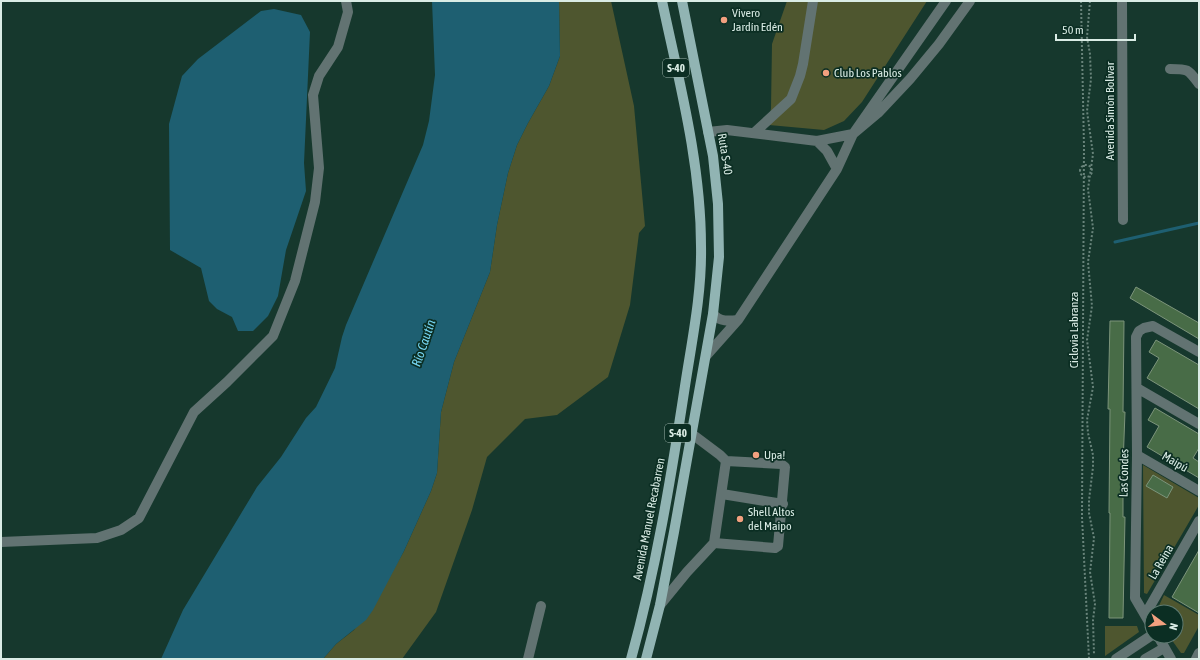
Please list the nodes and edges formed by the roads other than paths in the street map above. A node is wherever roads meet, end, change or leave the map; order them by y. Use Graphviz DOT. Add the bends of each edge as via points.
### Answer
graph roads {
  1 [pos="346,1"];
  2 [pos="662,1"];
  3 [pos="682,1"];
  4 [pos="814,1"];
  5 [pos="946,1"];
  6 [pos="970,1"];
  7 [pos="1122,1"];
  8 [pos="1170,70"];
  9 [pos="1199,84"];
  10 [pos="708,132"];
  11 [pos="754,133"];
  12 [pos="853,134"];
  13 [pos="690,136"];
  14 [pos="817,141"];
  15 [pos="837,169"];
  16 [pos="1123,220"];
  17 [pos="713,314"];
  18 [pos="738,320"];
  19 [pos="1199,352"];
  20 [pos="706,356"];
  21 [pos="1137,388"];
  22 [pos="1199,424"];
  23 [pos="692,434"];
  24 [pos="1138,455"];
  25 [pos="726,461"];
  26 [pos="1199,491"];
  27 [pos="722,494"];
  28 [pos="783,504"];
  29 [pos="1199,521"];
  30 [pos="1,542"];
  31 [pos="714,543"];
  32 [pos="1151,604"];
  33 [pos="660,605"];
  34 [pos="541,606"];
  35 [pos="1144,613"];
  36 [pos="1144,640"];
  37 [pos="1162,644"];
  38 [pos="1164,648"];
  39 [pos="1199,653"];
  40 [pos="528,659"];
  41 [pos="631,659"];
  42 [pos="646,659"];
  43 [pos="1116,659"];
  44 [pos="1145,659"];
  45 [pos="1171,659"];
  46 [pos="1196,659"];
  1 -- 30 [label="street" via="348,12 338,47 319,76 313,95 319,168 315,202 295,281 273,336 194,412 139,518 121,530 96,538"];
  2 -- 13 [label="main road, S-40"];
  3 -- 10 [label="main road, Ruta S-40 / S-40"];
  4 -- 11 [label="street" via="803,64 791,99"];
  5 -- 12 [label="street"];
  6 -- 12 [label="street" via="910,79"];
  7 -- 16 [label="street, Avenida Simón Bolívar"];
  8 -- 9 [label="street" via="1190,72"];
  10 -- 11 [label="street" via="727,130"];
  10 -- 13 [label="main road"];
  10 -- 17 [label="main road, Ruta S-40 / S-40" via="716,180 719,228"];
  11 -- 14 [label="street"];
  12 -- 14 [label="street"];
  12 -- 15 [label="street"];
  13 -- 41 [label="main road, Avenida Manuel Recabarren / S-40" via="697,180 701,245 696,311 671,480"];
  14 -- 15 [label="street" via="827,151"];
  15 -- 18 [label="street"];
  17 -- 18 [label="street" via="723,321"];
  17 -- 20 [label="main road, S-40"];
  18 -- 20 [label="street"];
  19 -- 21 [label="street, Las Condes" via="1153,326 1144,328 1136,337"];
  20 -- 23 [label="main road, S-40"];
  21 -- 22 [label="street"];
  21 -- 24 [label="street, Las Condes"];
  23 -- 25 [label="street"];
  23 -- 33 [label="main road, S-40"];
  24 -- 26 [label="street, Maipú"];
  24 -- 35 [label="street, Las Condes" via="1135,598"];
  25 -- 27 [label="street"];
  25 -- 28 [label="street" via="781,464 786,467"];
  27 -- 28 [label="street"];
  27 -- 31 [label="street"];
  28 -- 31 [label="street" via="777,547"];
  29 -- 32 [label="street, La Reina"];
  31 -- 33 [label="street"];
  33 -- 42 [label="main road, S-40"];
  34 -- 40 [label="street"];
  36 -- 43 [label="street"];
  37 -- 38 [label="street"];
  38 -- 44 [label="street"];
  38 -- 45 [label="street"];
  39 -- 46 [label="street"];
}
